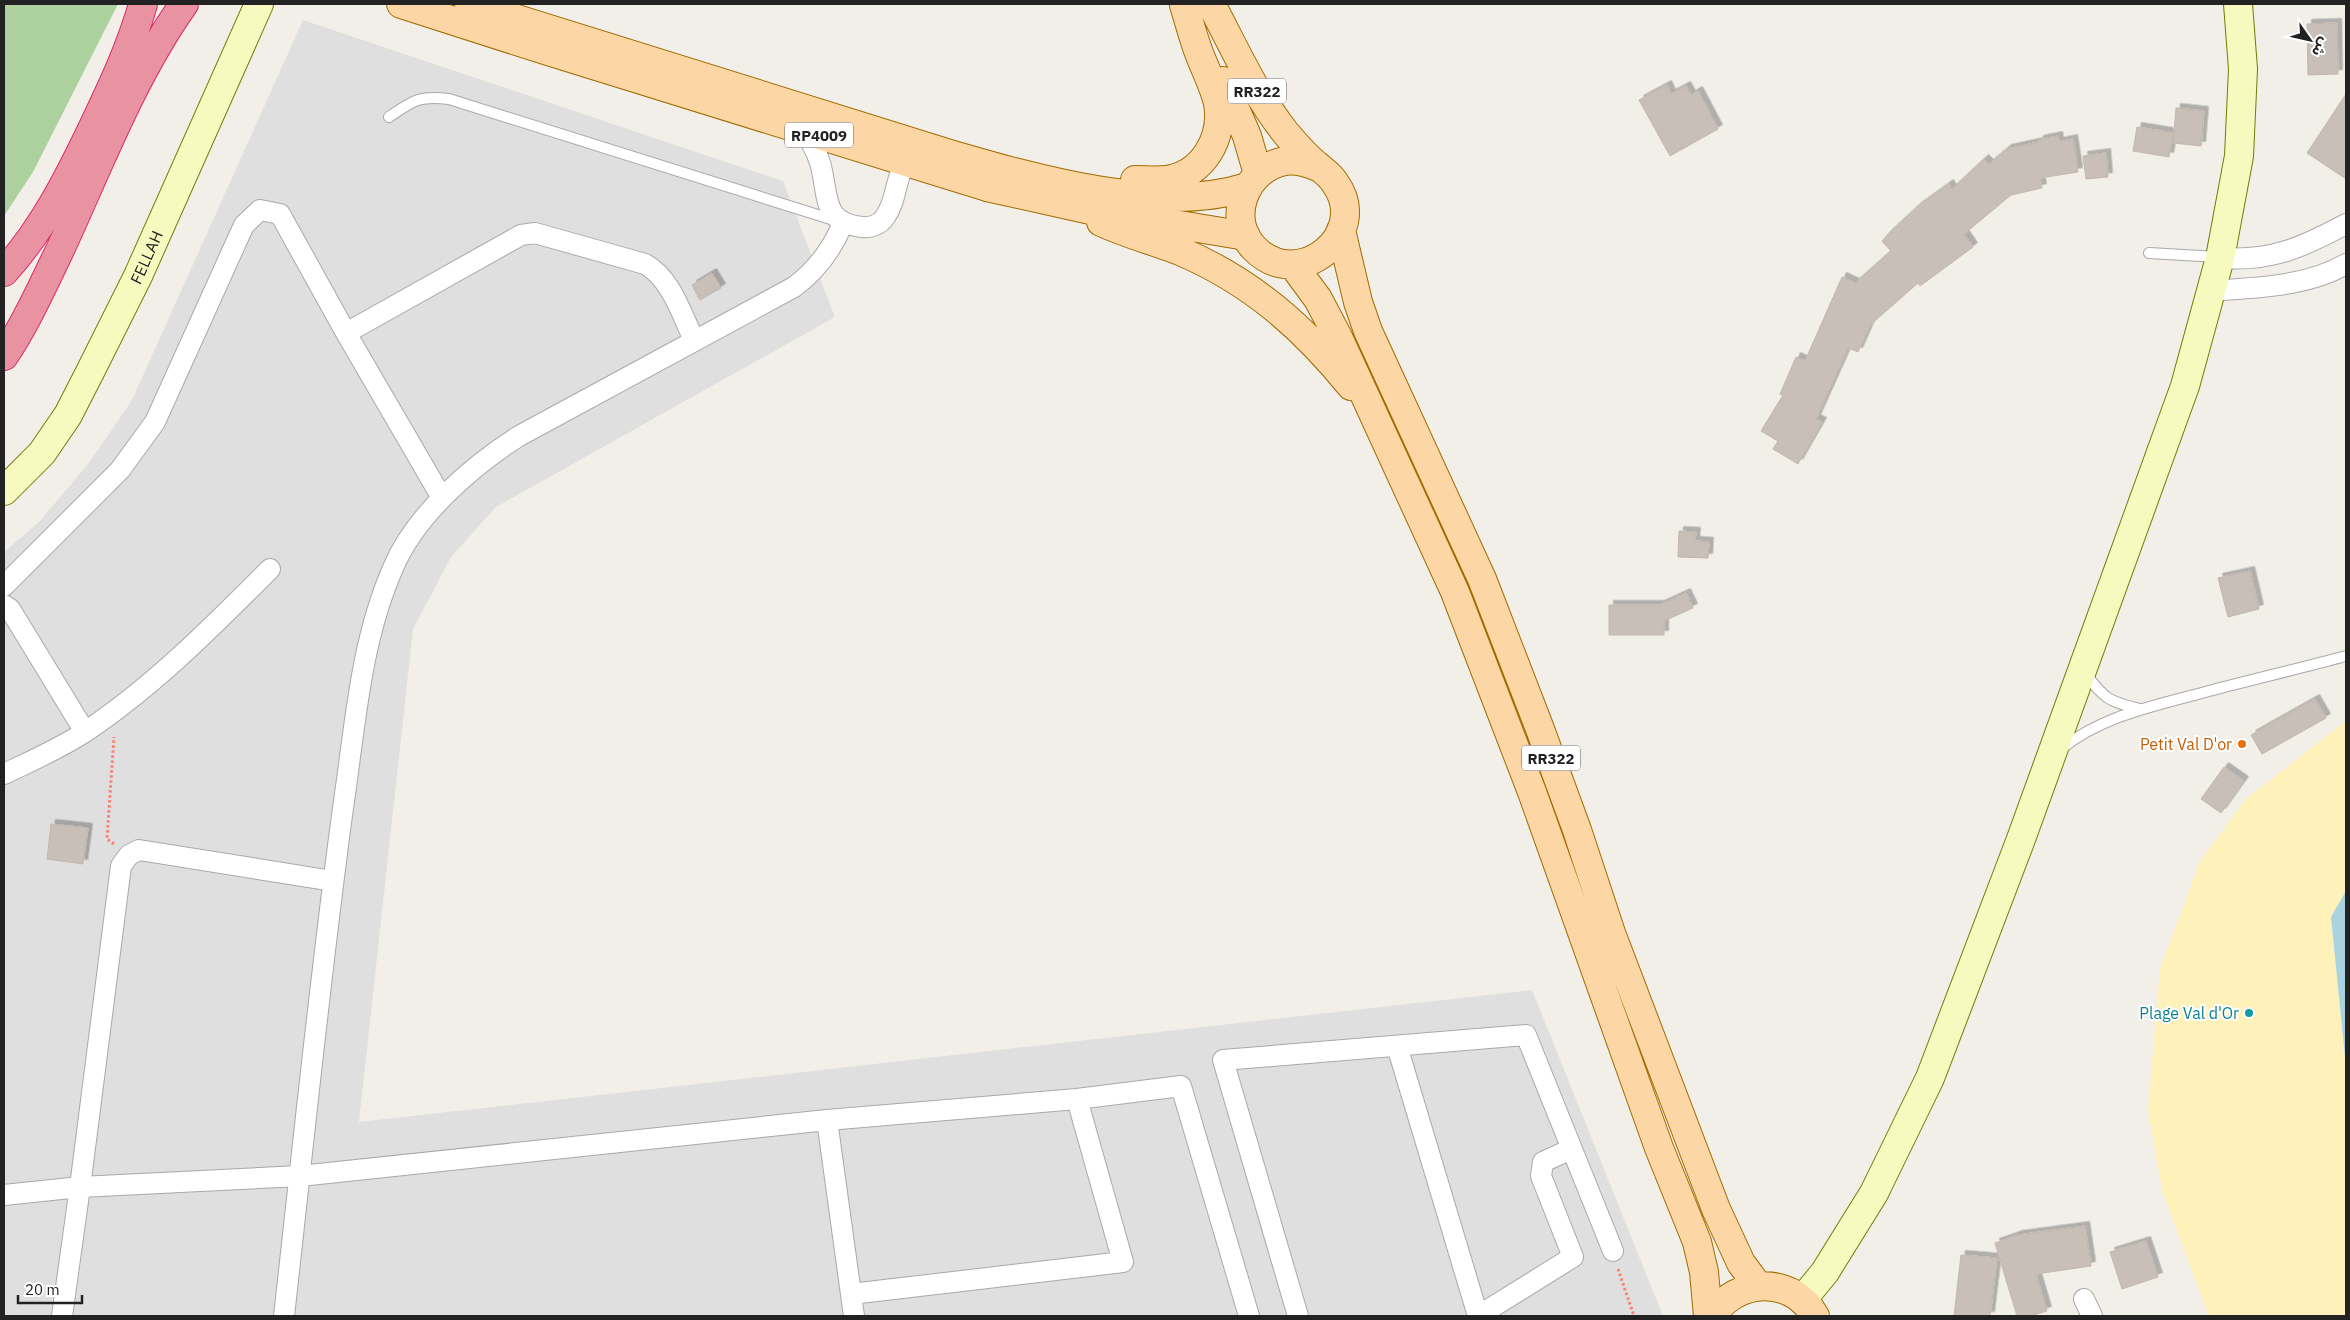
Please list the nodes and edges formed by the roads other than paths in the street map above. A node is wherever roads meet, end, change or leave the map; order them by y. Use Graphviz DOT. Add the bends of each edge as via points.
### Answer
graph roads {
  1 [pos="143,4"];
  2 [pos="184,4"];
  3 [pos="259,4"];
  4 [pos="400,4"];
  5 [pos="469,4"];
  6 [pos="1193,4"];
  7 [pos="2238,4"];
  8 [pos="389,117"];
  9 [pos="804,131"];
  10 [pos="906,161"];
  11 [pos="1318,167"];
  12 [pos="1252,180"];
  13 [pos="1064,194"];
  14 [pos="843,223"];
  15 [pos="2346,224"];
  16 [pos="1341,230"];
  17 [pos="1246,236"];
  18 [pos="2149,253"];
  19 [pos="2281,254"];
  20 [pos="2220,258"];
  21 [pos="2346,264"];
  22 [pos="1293,265"];
  23 [pos="4,272"];
  24 [pos="2287,284"];
  25 [pos="2212,291"];
  26 [pos="346,333"];
  27 [pos="694,340"];
  28 [pos="4,356"];
  29 [pos="1383,433"];
  30 [pos="4,491"];
  31 [pos="442,498"];
  32 [pos="270,569"];
  33 [pos="4,586"];
  34 [pos="4,605"];
  35 [pos="2346,656"];
  36 [pos="2082,669"];
  37 [pos="2141,709"];
  38 [pos="85,732"];
  39 [pos="2049,760"];
  40 [pos="4,774"];
  41 [pos="333,881"];
  42 [pos="1397,1046"];
  43 [pos="1077,1099"];
  44 [pos="827,1120"];
  45 [pos="1571,1149"];
  46 [pos="300,1176"];
  47 [pos="80,1187"];
  48 [pos="4,1195"];
  49 [pos="1613,1251"];
  50 [pos="1758,1286"];
  51 [pos="851,1294"];
  52 [pos="1809,1308"];
  53 [pos="62,1316"];
  54 [pos="284,1316"];
  55 [pos="854,1316"];
  56 [pos="1249,1316"];
  57 [pos="1298,1316"];
  58 [pos="1710,1316"];
  1 -- 23 [label="highway" via="115,82 67,180 40,225"];
  2 -- 28 [label="highway" via="166,28 137,83 36,300"];
  3 -- 30 [label="main road, FELLAH" via="138,276 92,370 68,415 42,453"];
  4 -- 9 [label="main road, RP4009"];
  5 -- 13 [label="main road, RP4009" via="1021,174"];
  6 -- 11 [label="main road, RR322" via="1269,111"];
  6 -- 12 [label="main road, RR322" via="1236,108"];
  6 -- 13 [label="main road" via="1198,51 1218,102 1218,128 1210,152 1191,170 1167,180 1091,180"];
  7 -- 20 [label="main road" via="2243,69 2239,156"];
  8 -- 14 [label="lane" via="413,101 429,96 449,99"];
  9 -- 10 [label="main road, RP4009"];
  9 -- 14 [label="street" via="818,159 826,202 830,211"];
  10 -- 13 [label="main road, RP4009" via="987,187"];
  10 -- 14 [label="street" via="884,220 868,227"];
  11 -- 12 [label="main road, RR322" via="1303,161 1287,160 1271,165"];
  11 -- 16 [label="main road, RR322" via="1336,183 1341,194 1344,206"];
  12 -- 13 [label="main road, RP4009" via="1226,194 1170,198"];
  12 -- 17 [label="main road" via="1240,211"];
  13 -- 17 [label="main road, RP4009"];
  13 -- 29 [label="main road" via="1134,236 1179,251 1222,271 1262,297 1298,327 1331,362"];
  14 -- 27 [label="street" via="828,253 807,278"];
  15 -- 19 [label="street"];
  16 -- 22 [label="main road, RR322" via="1327,251 1317,258"];
  16 -- 50 [label="main road, RR322" via="1368,331 1482,579 1716,1209 1741,1263"];
  17 -- 22 [label="main road" via="1265,257"];
  18 -- 20 [label="lane"];
  19 -- 20 [label="street"];
  19 -- 24 [label="street"];
  20 -- 25 [label="main road"];
  21 -- 24 [label="street" via="2328,274"];
  22 -- 29 [label="main road, RR322" via="1329,318"];
  24 -- 25 [label="street"];
  25 -- 36 [label="main road" via="2185,386"];
  26 -- 27 [label="street" via="520,235 535,233 654,269 664,279"];
  26 -- 31 [label="street"];
  26 -- 33 [label="street" via="280,214 260,210 244,225 155,422 120,470"];
  27 -- 31 [label="street" via="519,436 480,463"];
  29 -- 58 [label="main road, RR322" via="1458,600 1532,792 1659,1148 1697,1242"];
  31 -- 41 [label="street" via="393,567 374,625 362,678"];
  32 -- 38 [label="street" via="190,648"];
  34 -- 38 [label="street" via="10,609"];
  35 -- 37 [label="lane"];
  36 -- 37 [label="lane" via="2099,691 2113,702"];
  36 -- 39 [label="main road"];
  37 -- 39 [label="lane" via="2106,721 2074,738"];
  38 -- 40 [label="street"];
  39 -- 52 [label="main road" via="1930,1078 1874,1193 1825,1272"];
  41 -- 46 [label="street"];
  41 -- 47 [label="street" via="139,850 129,855 121,866"];
  42 -- 45 [label="street" via="1526,1035"];
  42 -- 45 [label="street" via="1478,1316 1572,1257 1540,1176 1543,1162"];
  42 -- 57 [label="street" via="1223,1060"];
  43 -- 44 [label="street"];
  43 -- 51 [label="street" via="1122,1262"];
  43 -- 56 [label="street" via="1181,1086"];
  44 -- 46 [label="street"];
  44 -- 51 [label="street"];
  45 -- 49 [label="street"];
  46 -- 47 [label="street"];
  46 -- 54 [label="street"];
  47 -- 48 [label="street"];
  47 -- 53 [label="street"];
  50 -- 52 [label="main road, RR322" via="1774,1286 1789,1291"];
  50 -- 58 [label="main road, RR322" via="1743,1289 1729,1297"];
  51 -- 55 [label="street"];
}
